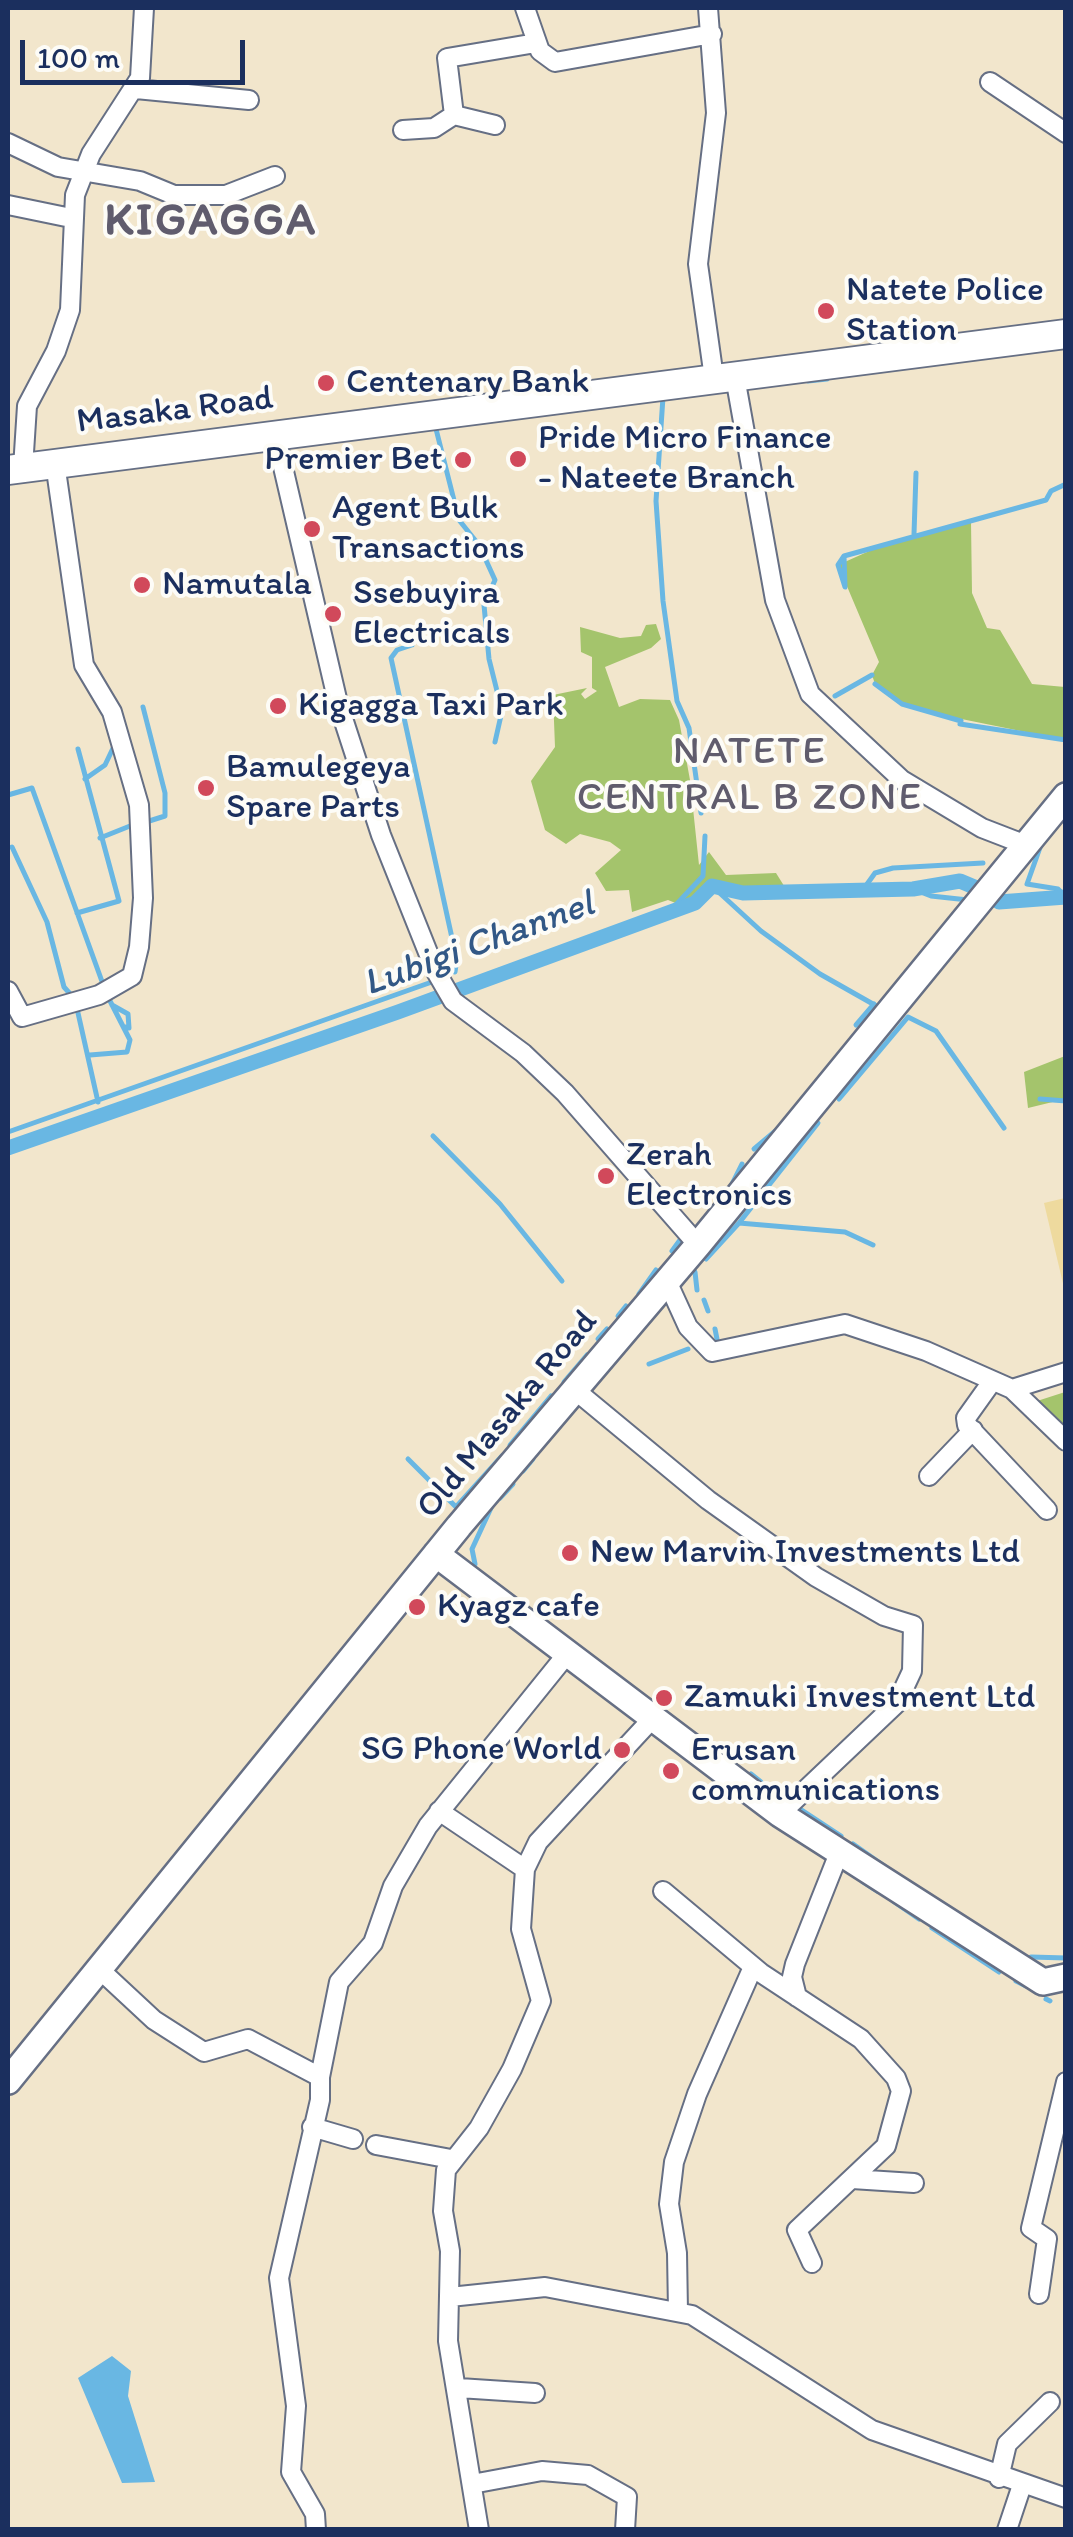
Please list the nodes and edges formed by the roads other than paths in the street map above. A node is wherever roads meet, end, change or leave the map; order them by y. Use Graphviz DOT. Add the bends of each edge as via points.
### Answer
graph roads {
  1 [pos="144,8"];
  2 [pos="525,8"];
  3 [pos="708,8"];
  4 [pos="712,34"];
  5 [pos="536,43"];
  6 [pos="990,82"];
  7 [pos="136,89"];
  8 [pos="249,100"];
  9 [pos="454,115"];
  10 [pos="496,126"];
  11 [pos="403,130"];
  12 [pos="1066,133"];
  13 [pos="8,143"];
  14 [pos="82,172"];
  15 [pos="274,176"];
  16 [pos="8,205"];
  17 [pos="71,218"];
  18 [pos="1066,334"];
  19 [pos="725,378"];
  20 [pos="276,437"];
  21 [pos="56,463"];
  22 [pos="15,469"];
  23 [pos="1066,796"];
  24 [pos="1026,846"];
  25 [pos="8,991"];
  26 [pos="698,1245"];
  27 [pos="667,1281"];
  28 [pos="1066,1372"];
  29 [pos="991,1383"];
  30 [pos="1012,1389"];
  31 [pos="575,1390"];
  32 [pos="973,1430"];
  33 [pos="1066,1441"];
  34 [pos="929,1476"];
  35 [pos="1047,1510"];
  36 [pos="436,1554"];
  37 [pos="567,1654"];
  38 [pos="652,1719"];
  39 [pos="439,1811"];
  40 [pos="780,1814"];
  41 [pos="839,1853"];
  42 [pos="525,1869"];
  43 [pos="664,1891"];
  44 [pos="753,1966"];
  45 [pos="97,1967"];
  46 [pos="1054,1980"];
  47 [pos="798,1997"];
  48 [pos="320,2076"];
  49 [pos="8,2081"];
  50 [pos="1066,2082"];
  51 [pos="312,2128"];
  52 [pos="353,2138"];
  53 [pos="376,2145"];
  54 [pos="451,2159"];
  55 [pos="852,2179"];
  56 [pos="914,2183"];
  57 [pos="812,2263"];
  58 [pos="1039,2294"];
  59 [pos="450,2297"];
  60 [pos="678,2311"];
  61 [pos="459,2388"];
  62 [pos="535,2393"];
  63 [pos="1050,2402"];
  64 [pos="999,2478"];
  65 [pos="472,2484"];
  66 [pos="1022,2486"];
  67 [pos="1066,2498"];
  68 [pos="316,2530"];
  69 [pos="479,2530"];
  70 [pos="625,2530"];
  71 [pos="1006,2530"];
  1 -- 7 [label="street"];
  2 -- 5 [label="street"];
  3 -- 4 [label="street"];
  4 -- 5 [label="street" via="564,62 546,59"];
  4 -- 19 [label="street" via="716,113 698,264"];
  5 -- 9 [label="street" via="448,58"];
  6 -- 12 [label="street"];
  7 -- 8 [label="street"];
  7 -- 14 [label="street"];
  9 -- 10 [label="street"];
  9 -- 11 [label="street" via="434,128"];
  13 -- 14 [label="street"];
  14 -- 15 [label="street" via="140,181 174,195 226,195"];
  14 -- 17 [label="street"];
  16 -- 17 [label="street"];
  17 -- 22 [label="street" via="70,310 27,406"];
  18 -- 19 [label="main road, Masaka Road"];
  19 -- 20 [label="main road, Masaka Road"];
  19 -- 24 [label="street" via="775,600 810,694 902,780"];
  20 -- 21 [label="main road, Masaka Road"];
  20 -- 26 [label="street" via="338,703 381,836 449,994 565,1092"];
  21 -- 22 [label="main road, Masaka Road"];
  21 -- 25 [label="street" via="84,665 112,712 138,804 139,946 132,976 98,995 21,1016"];
  23 -- 24 [label="main road, Old Masaka Road"];
  24 -- 26 [label="main road, Old Masaka Road"];
  26 -- 27 [label="main road, Old Masaka Road"];
  27 -- 29 [label="street" via="688,1326 712,1352 846,1324 926,1350"];
  27 -- 31 [label="main road, Old Masaka Road"];
  28 -- 30 [label="street"];
  29 -- 30 [label="street"];
  29 -- 32 [label="street" via="966,1418"];
  30 -- 33 [label="street"];
  31 -- 36 [label="main road, Old Masaka Road"];
  31 -- 40 [label="street" via="708,1500 816,1577 913,1625 912,1671 897,1703"];
  32 -- 34 [label="street"];
  32 -- 35 [label="street"];
  36 -- 37 [label="main road"];
  36 -- 45 [label="main road, Old Masaka Road"];
  37 -- 38 [label="main road"];
  37 -- 39 [label="street"];
  38 -- 40 [label="main road"];
  38 -- 42 [label="street" via="554,1823"];
  39 -- 42 [label="street"];
  39 -- 48 [label="street" via="393,1886 372,1943 339,1982"];
  40 -- 41 [label="main road"];
  41 -- 46 [label="main road"];
  41 -- 47 [label="street" via="795,1964"];
  42 -- 54 [label="street" via="522,1929 541,2001 479,2128"];
  43 -- 44 [label="street"];
  44 -- 47 [label="street"];
  44 -- 60 [label="street" via="674,2162 668,2204"];
  45 -- 48 [label="street" via="154,2020 204,2052 248,2039"];
  45 -- 49 [label="main road, Old Masaka Road"];
  47 -- 55 [label="street" via="879,2054 900,2091 886,2146"];
  48 -- 51 [label="street"];
  50 -- 58 [label="street" via="1031,2228 1047,2239"];
  51 -- 52 [label="street"];
  51 -- 68 [label="street" via="279,2288 296,2406 292,2472 315,2514"];
  53 -- 54 [label="street"];
  54 -- 59 [label="street" via="443,2210"];
  55 -- 56 [label="street"];
  55 -- 57 [label="street" via="797,2230"];
  59 -- 60 [label="street" via="545,2287"];
  59 -- 61 [label="street" via="448,2341"];
  60 -- 64 [label="street" via="710,2324 872,2430"];
  61 -- 62 [label="street"];
  61 -- 65 [label="street"];
  63 -- 64 [label="street" via="1007,2444"];
  64 -- 66 [label="street"];
  65 -- 69 [label="street"];
  65 -- 70 [label="street" via="542,2472 588,2475 627,2498"];
  66 -- 67 [label="street"];
  66 -- 71 [label="street"];
}
